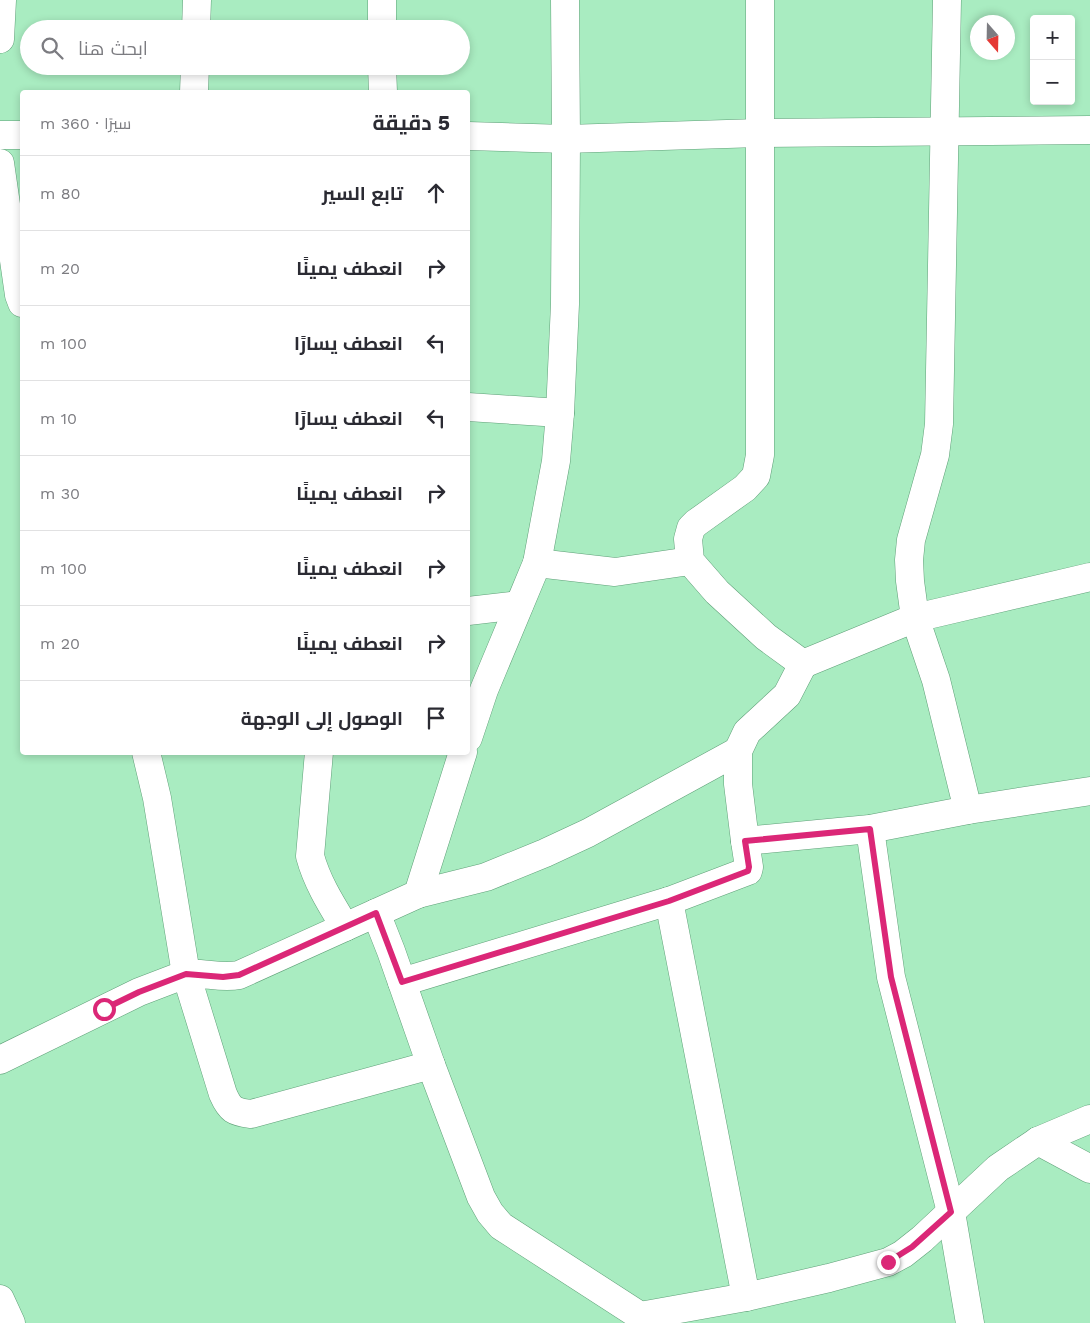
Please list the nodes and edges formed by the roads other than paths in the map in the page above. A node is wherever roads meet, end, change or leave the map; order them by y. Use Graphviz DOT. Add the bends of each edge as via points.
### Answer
graph roads {
  1 [pos="2,0"];
  2 [pos="197,0"];
  3 [pos="382,0"];
  4 [pos="565,0"];
  5 [pos="760,0"];
  6 [pos="947,0"];
  7 [pos="196,20"];
  8 [pos="382,20"];
  9 [pos="0,39"];
  10 [pos="195,75"];
  11 [pos="382,75"];
  12 [pos="194,90"];
  13 [pos="383,90"];
  14 [pos="1090,130"];
  15 [pos="944,132"];
  16 [pos="759,133"];
  17 [pos="0,135"];
  18 [pos="20,135"];
  19 [pos="470,136"];
  20 [pos="566,139"];
  21 [pos="0,163"];
  22 [pos="14,299"];
  23 [pos="470,407"];
  24 [pos="560,412"];
  25 [pos="690,561"];
  26 [pos="538,563"];
  27 [pos="1090,577"];
  28 [pos="519,605"];
  29 [pos="470,611"];
  30 [pos="915,618"];
  31 [pos="803,664"];
  32 [pos="470,732"];
  33 [pos="738,751"];
  34 [pos="147,755"];
  35 [pos="319,755"];
  36 [pos="462,755"];
  37 [pos="1090,791"];
  38 [pos="968,810"];
  39 [pos="870,829"];
  40 [pos="745,841"];
  41 [pos="418,894"];
  42 [pos="669,901"];
  43 [pos="376,913"];
  44 [pos="345,927"];
  45 [pos="186,974"];
  46 [pos="402,982"];
  47 [pos="0,1060"];
  48 [pos="431,1065"];
  49 [pos="1090,1119"];
  50 [pos="1038,1141"];
  51 [pos="1090,1169"];
  52 [pos="951,1212"];
  53 [pos="746,1296"];
  54 [pos="0,1299"];
  55 [pos="646,1319"];
  56 [pos="11,1323"];
  57 [pos="970,1323"];
  1 -- 9 [label="street"];
  2 -- 7 [label="street"];
  3 -- 8 [label="street"];
  4 -- 20 [label="street"];
  5 -- 16 [label="street"];
  6 -- 15 [label="street"];
  10 -- 12 [label="street"];
  11 -- 13 [label="street"];
  14 -- 15 [label="street"];
  15 -- 16 [label="street"];
  15 -- 30 [label="street" via="939,424 935,455 911,540 910,574"];
  16 -- 20 [label="street"];
  16 -- 25 [label="street" via="760,455 756,476 745,488 691,528 688,539"];
  17 -- 18 [label="street"];
  19 -- 20 [label="street"];
  20 -- 24 [label="street" via="565,304"];
  21 -- 22 [label="street"];
  23 -- 24 [label="street"];
  24 -- 26 [label="street" via="556,461"];
  25 -- 26 [label="street" via="615,572"];
  25 -- 31 [label="street" via="717,592"];
  26 -- 28 [label="street"];
  27 -- 30 [label="street"];
  28 -- 29 [label="street"];
  28 -- 32 [label="street"];
  30 -- 31 [label="street"];
  30 -- 38 [label="street" via="936,680"];
  31 -- 33 [label="street" via="787,695 747,732"];
  33 -- 40 [label="street" via="738,784"];
  33 -- 41 [label="street" via="545,853 486,877"];
  34 -- 45 [label="street"];
  35 -- 44 [label="street" via="310,856 320,886"];
  36 -- 41 [label="street"];
  37 -- 38 [label="street"];
  38 -- 39 [label="street"];
  39 -- 40 [label="street"];
  39 -- 52 [label="street" via="891,977"];
  40 -- 42 [label="street" via="748,871"];
  41 -- 43 [label="street"];
  42 -- 46 [label="street"];
  42 -- 53 [label="street"];
  43 -- 44 [label="street"];
  43 -- 46 [label="street"];
  44 -- 45 [label="street" via="239,975"];
  45 -- 47 [label="street" via="139,992"];
  45 -- 48 [label="street" via="223,1094 229,1107 239,1112 251,1114"];
  46 -- 48 [label="street"];
  48 -- 55 [label="street" via="481,1197 501,1226"];
  49 -- 50 [label="street"];
  50 -- 51 [label="street"];
  50 -- 52 [label="street" via="998,1168"];
  52 -- 53 [label="street" via="916,1244 888,1262"];
  52 -- 57 [label="street"];
  53 -- 55 [label="street"];
  54 -- 56 [label="street"];
}
